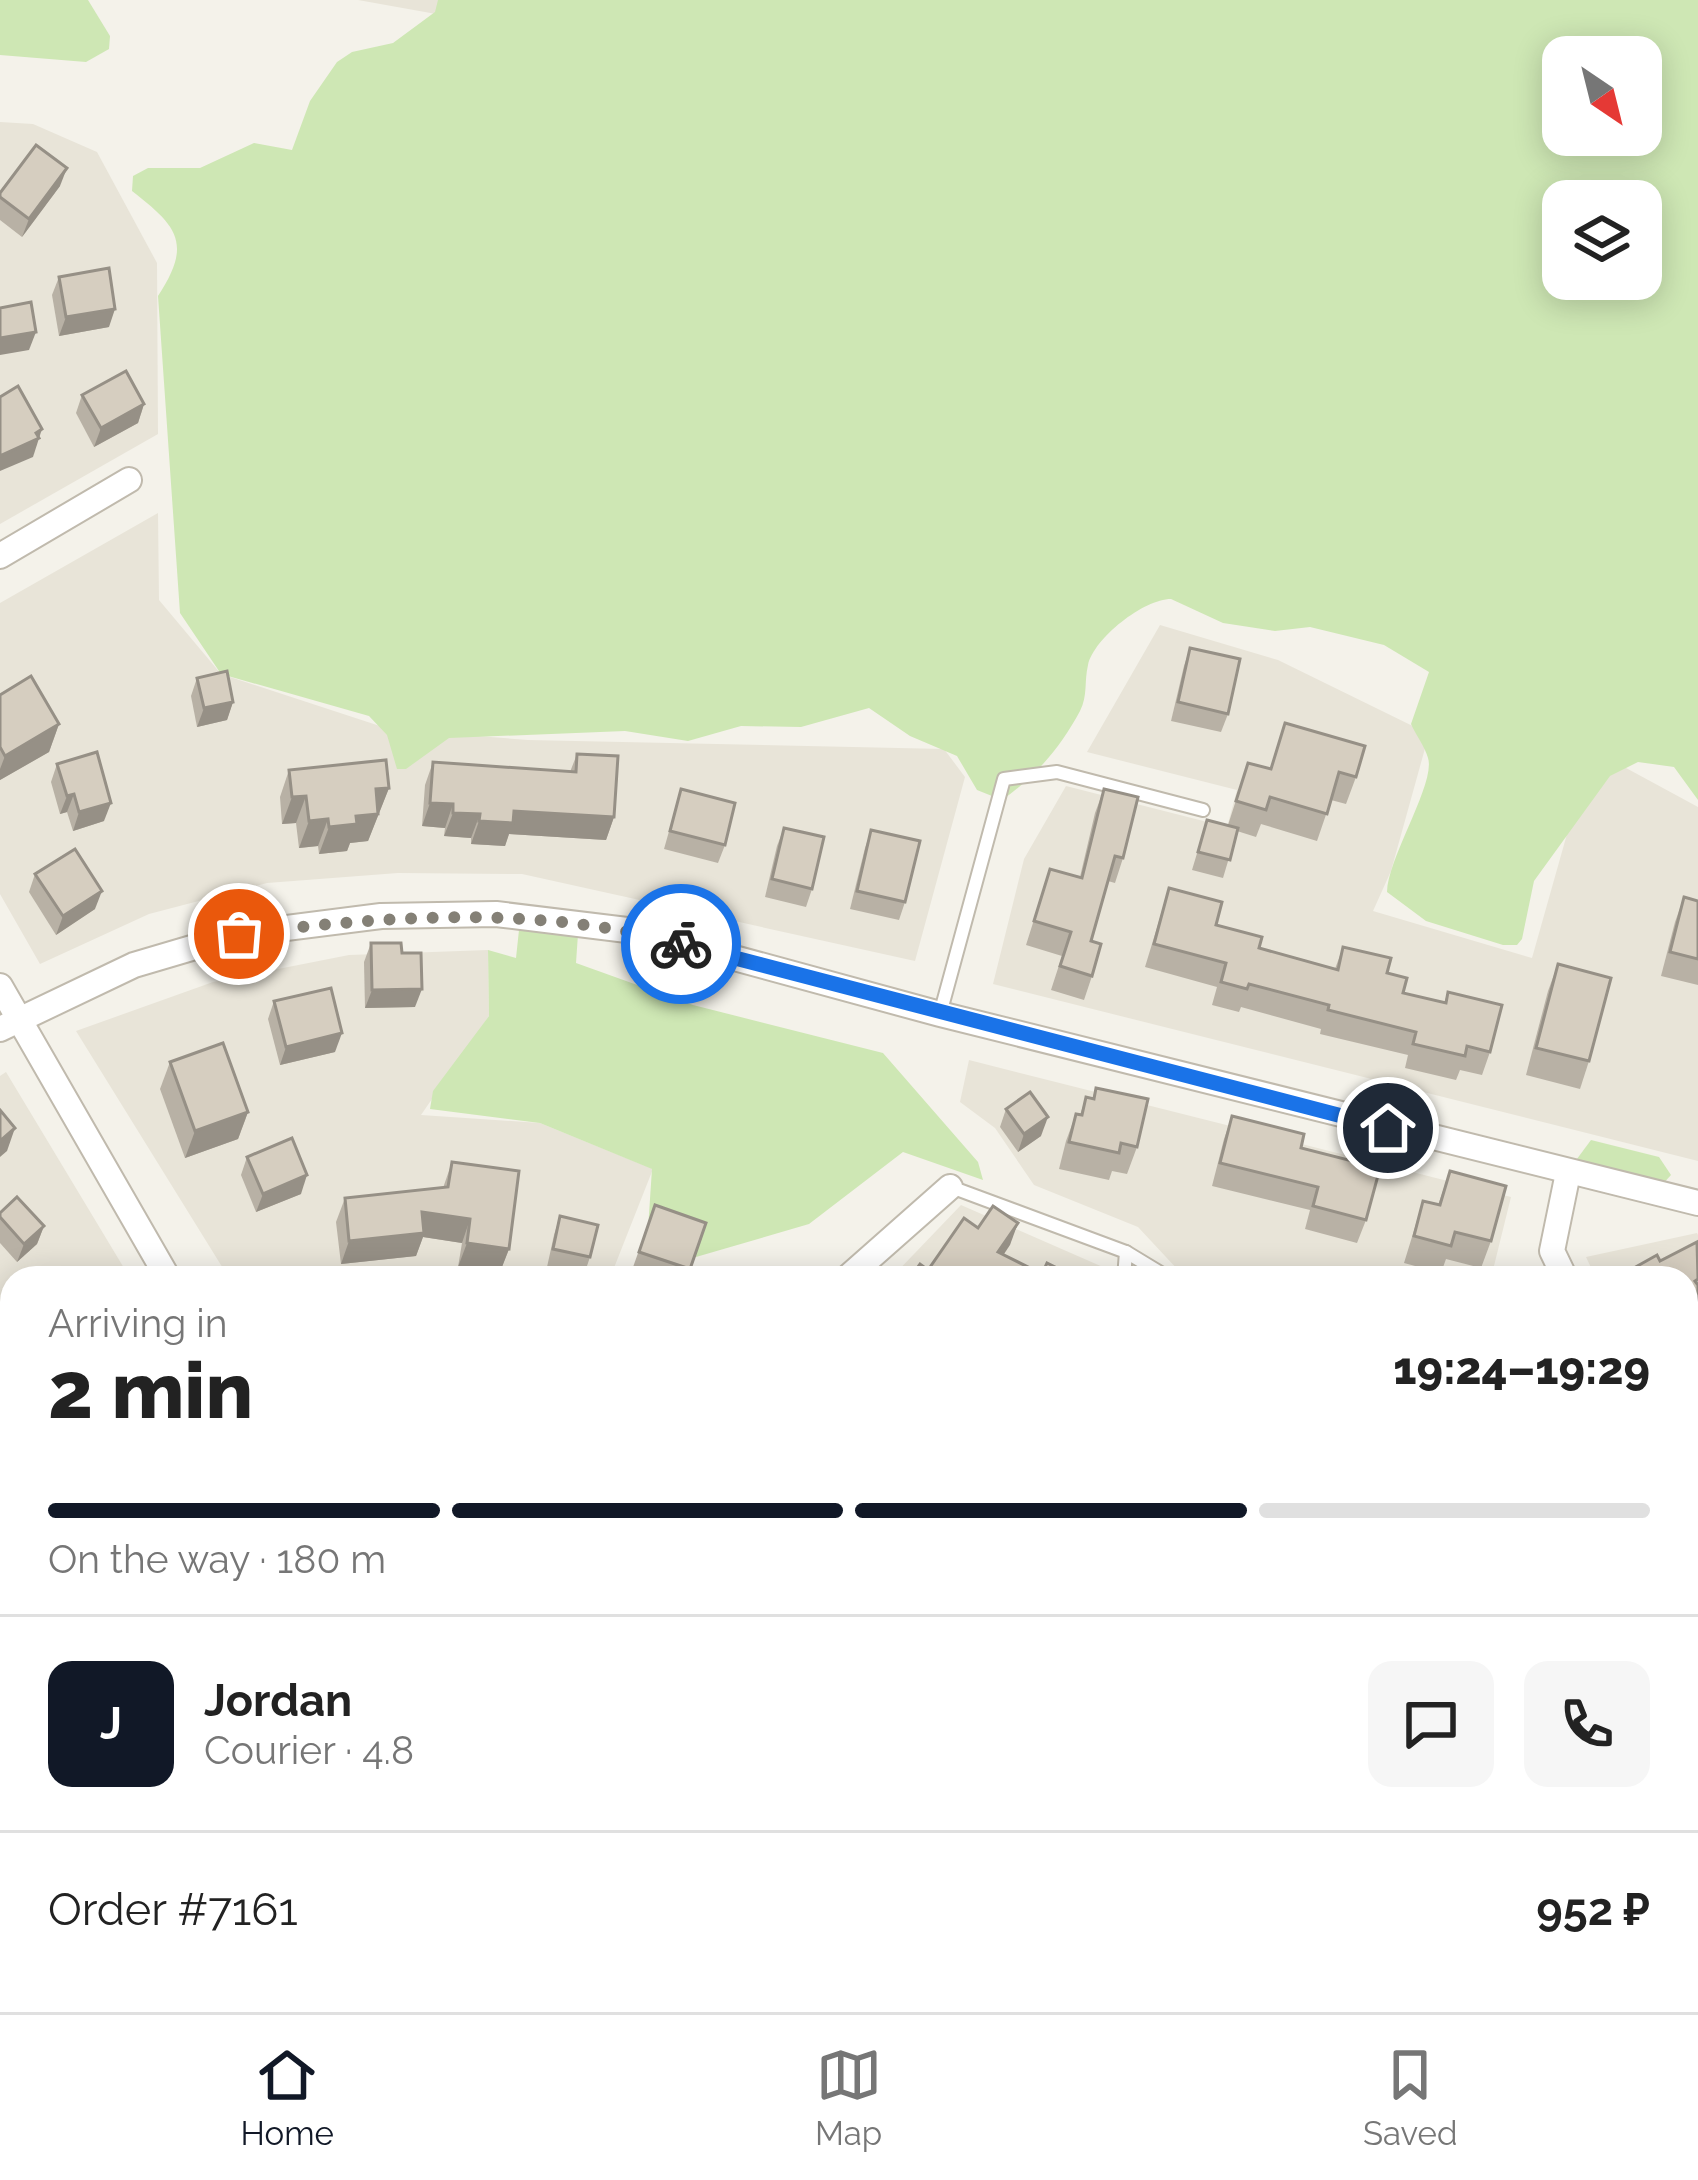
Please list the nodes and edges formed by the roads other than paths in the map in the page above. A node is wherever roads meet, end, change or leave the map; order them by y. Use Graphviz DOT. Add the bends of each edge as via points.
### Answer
graph roads {
  1 [pos="129,480"];
  2 [pos="0,556"];
  3 [pos="1203,810"];
  4 [pos="0,986"];
  5 [pos="940,1014"];
  6 [pos="9,1023"];
  7 [pos="1568,1173"];
  8 [pos="950,1186"];
  9 [pos="1698,1203"];
  10 [pos="1126,1252"];
  11 [pos="161,1266"];
  12 [pos="860,1266"];
  13 [pos="1125,1266"];
  14 [pos="1149,1266"];
  15 [pos="1559,1266"];
  1 -- 2 [label="street"];
  3 -- 5 [label="lane" via="1057,772 1004,779"];
  4 -- 6 [label="street"];
  5 -- 6 [label="street" via="635,932 496,914 381,916 239,934 134,965"];
  5 -- 7 [label="street"];
  6 -- 11 [label="street"];
  7 -- 9 [label="street"];
  7 -- 15 [label="street" via="1552,1251"];
  8 -- 10 [label="lane"];
  8 -- 12 [label="street"];
  10 -- 13 [label="lane"];
  10 -- 14 [label="lane"];
}
